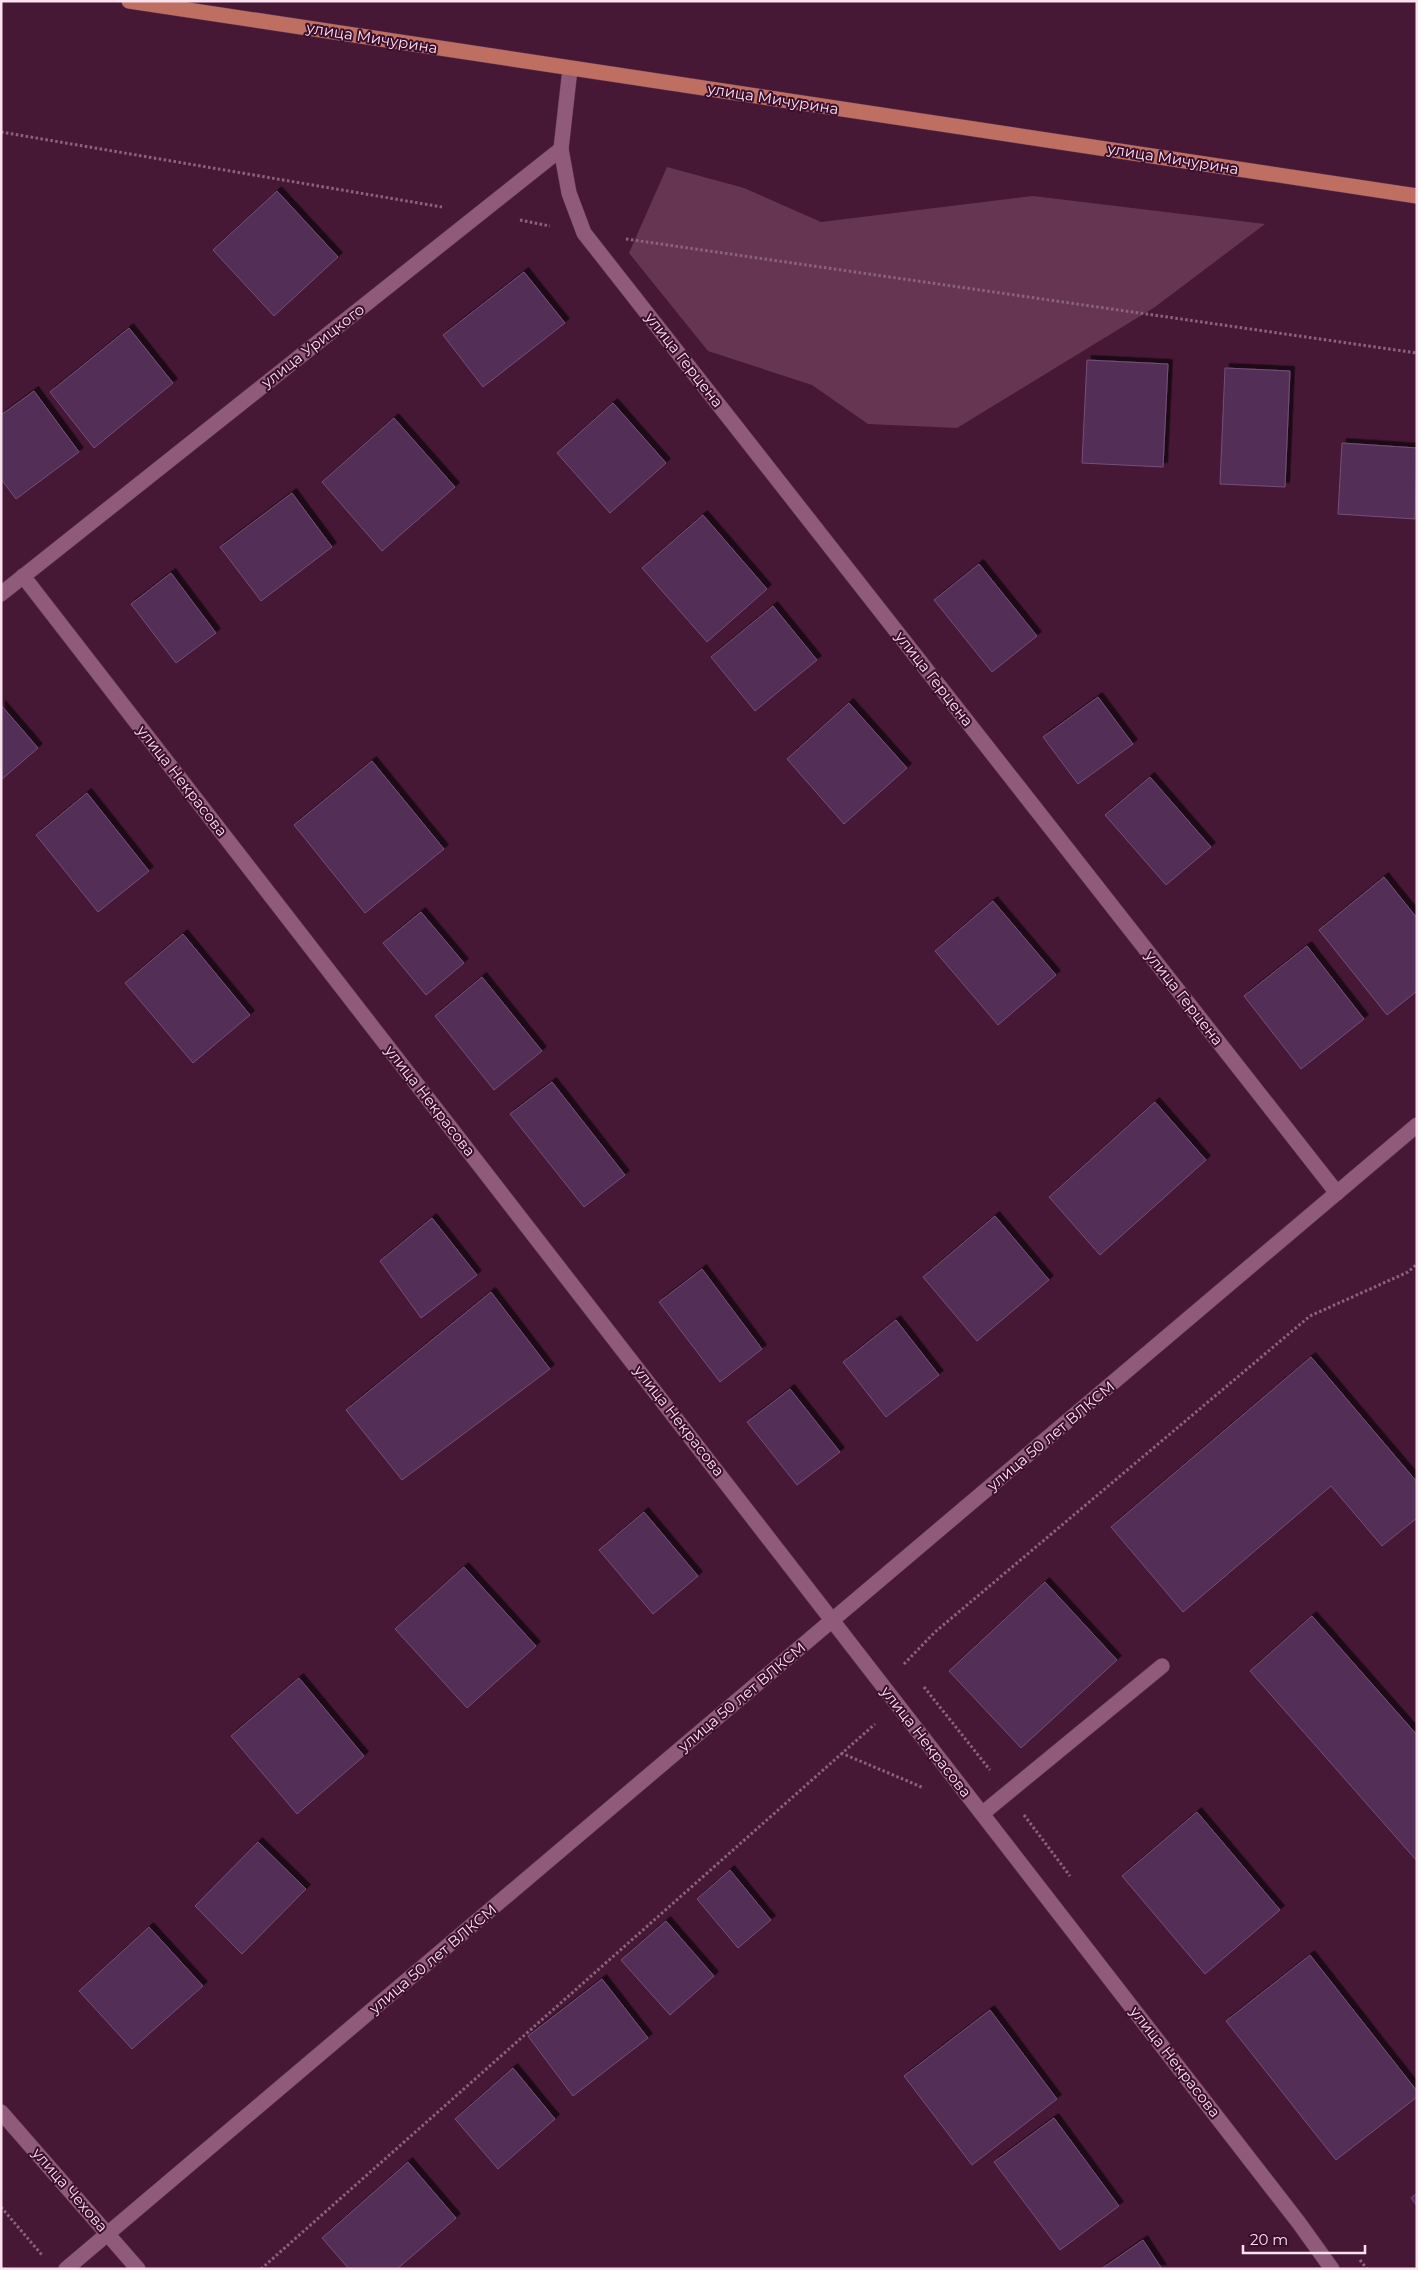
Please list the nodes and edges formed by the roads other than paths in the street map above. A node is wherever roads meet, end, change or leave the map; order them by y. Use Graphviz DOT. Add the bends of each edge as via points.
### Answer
graph roads {
  1 [pos="129,1"];
  2 [pos="570,68"];
  3 [pos="562,149"];
  4 [pos="1417,196"];
  5 [pos="23,576"];
  6 [pos="1,594"];
  7 [pos="1417,1125"];
  8 [pos="1337,1193"];
  9 [pos="833,1620"];
  10 [pos="1162,1666"];
  11 [pos="983,1813"];
  12 [pos="1,2112"];
  13 [pos="108,2234"];
  14 [pos="66,2269"];
  15 [pos="138,2269"];
  16 [pos="1332,2269"];
  1 -- 2 [label="main road, улица Мичурина"];
  2 -- 3 [label="street"];
  2 -- 4 [label="main road, улица Мичурина"];
  3 -- 5 [label="street, улица Урицкого"];
  3 -- 8 [label="street, улица Герцена" via="569,193 584,233"];
  5 -- 6 [label="street, улица Урицкого"];
  5 -- 9 [label="street, улица Некрасова"];
  7 -- 8 [label="street, улица 50 лет ВЛКСМ"];
  8 -- 9 [label="street, улица 50 лет ВЛКСМ"];
  9 -- 11 [label="street, улица Некрасова"];
  9 -- 13 [label="street, улица 50 лет ВЛКСМ"];
  10 -- 11 [label="street"];
  11 -- 16 [label="street, улица Некрасова"];
  12 -- 13 [label="street, улица Чехова"];
  13 -- 14 [label="street, улица 50 лет ВЛКСМ"];
  13 -- 15 [label="street, улица Чехова"];
}
